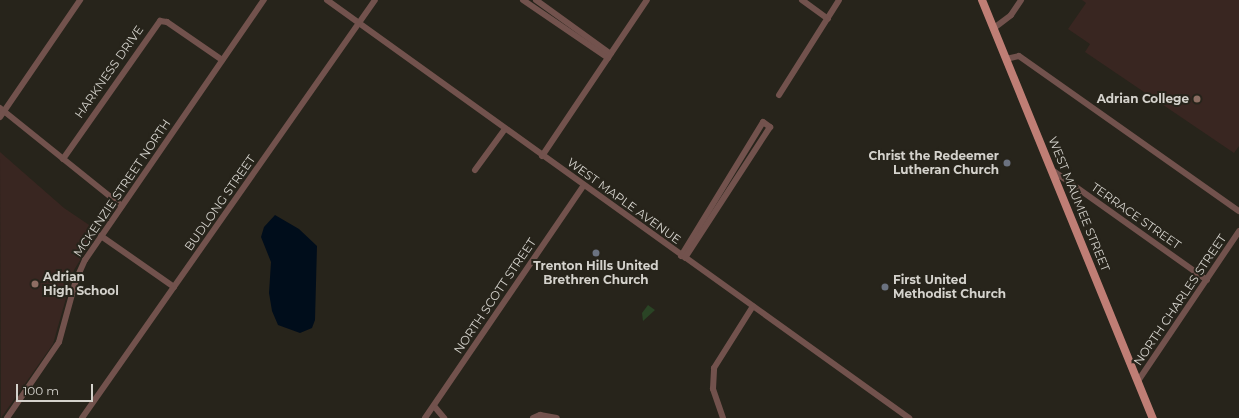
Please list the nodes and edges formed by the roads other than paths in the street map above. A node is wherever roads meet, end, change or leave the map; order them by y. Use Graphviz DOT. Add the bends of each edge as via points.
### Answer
graph roads {
  1 [pos="80,0"];
  2 [pos="264,0"];
  3 [pos="327,0"];
  4 [pos="375,0"];
  5 [pos="523,0"];
  6 [pos="536,0"];
  7 [pos="647,0"];
  8 [pos="802,0"];
  9 [pos="839,0"];
  10 [pos="982,0"];
  11 [pos="1021,0"];
  12 [pos="559,16"];
  13 [pos="828,19"];
  14 [pos="359,23"];
  15 [pos="554,23"];
  16 [pos="994,28"];
  17 [pos="610,56"];
  18 [pos="1006,59"];
  19 [pos="222,60"];
  20 [pos="779,95"];
  21 [pos="1,112"];
  22 [pos="505,129"];
  23 [pos="542,156"];
  24 [pos="63,159"];
  25 [pos="739,159"];
  26 [pos="745,163"];
  27 [pos="476,170"];
  28 [pos="1052,170"];
  29 [pos="583,186"];
  30 [pos="122,206"];
  31 [pos="718,206"];
  32 [pos="1239,211"];
  33 [pos="1239,232"];
  34 [pos="101,236"];
  35 [pos="683,257"];
  36 [pos="1207,280"];
  37 [pos="174,287"];
  38 [pos="753,306"];
  39 [pos="1138,381"];
  40 [pos="434,406"];
  41 [pos="7,418"];
  42 [pos="82,418"];
  43 [pos="425,418"];
  44 [pos="444,418"];
  45 [pos="533,418"];
  46 [pos="557,418"];
  47 [pos="723,418"];
  48 [pos="909,418"];
  49 [pos="1154,418"];
  1 -- 21 [label="street"];
  2 -- 19 [label="street, MCKENZIE STREET NORTH"];
  3 -- 14 [label="street, WEST MAPLE AVENUE"];
  4 -- 14 [label="street, BUDLONG STREET"];
  5 -- 15 [label="street"];
  6 -- 12 [label="street"];
  7 -- 17 [label="street"];
  8 -- 13 [label="street"];
  9 -- 13 [label="street"];
  10 -- 16 [label="main road, WEST MAUMEE STREET"];
  11 -- 16 [label="street" via="1011,15"];
  12 -- 15 [label="street"];
  12 -- 17 [label="street"];
  13 -- 20 [label="street"];
  14 -- 22 [label="street, WEST MAPLE AVENUE"];
  14 -- 37 [label="street, BUDLONG STREET"];
  15 -- 17 [label="street"];
  16 -- 18 [label="main road, WEST MAUMEE STREET"];
  17 -- 23 [label="street"];
  18 -- 28 [label="main road, WEST MAUMEE STREET"];
  18 -- 32 [label="street" via="1019,56"];
  19 -- 24 [label="street, HARKNESS DRIVE" via="167,22 160,21"];
  19 -- 30 [label="street, MCKENZIE STREET NORTH"];
  21 -- 24 [label="street"];
  22 -- 23 [label="street, WEST MAPLE AVENUE"];
  22 -- 27 [label="street"];
  23 -- 29 [label="street, WEST MAPLE AVENUE"];
  24 -- 30 [label="street"];
  25 -- 26 [label="street"];
  25 -- 26 [label="street" via="763,122 770,127"];
  25 -- 31 [label="street"];
  26 -- 31 [label="street"];
  28 -- 36 [label="street, TERRACE STREET"];
  28 -- 39 [label="main road, WEST MAUMEE STREET"];
  29 -- 35 [label="street, WEST MAPLE AVENUE"];
  29 -- 40 [label="street, NORTH SCOTT STREET"];
  30 -- 34 [label="street, MCKENZIE STREET NORTH"];
  31 -- 35 [label="street"];
  33 -- 36 [label="street, NORTH CHARLES STREET"];
  34 -- 37 [label="street"];
  34 -- 41 [label="street, MCKENZIE STREET NORTH" via="76,280 53,353"];
  35 -- 38 [label="street, WEST MAPLE AVENUE"];
  36 -- 39 [label="street, NORTH CHARLES STREET"];
  37 -- 42 [label="street, BUDLONG STREET"];
  38 -- 47 [label="street" via="714,368 713,389"];
  38 -- 48 [label="street, WEST MAPLE AVENUE"];
  39 -- 49 [label="main road, WEST MAUMEE STREET"];
  40 -- 43 [label="street, NORTH SCOTT STREET"];
  40 -- 44 [label="street"];
  45 -- 46 [label="street" via="540,415"];
}
